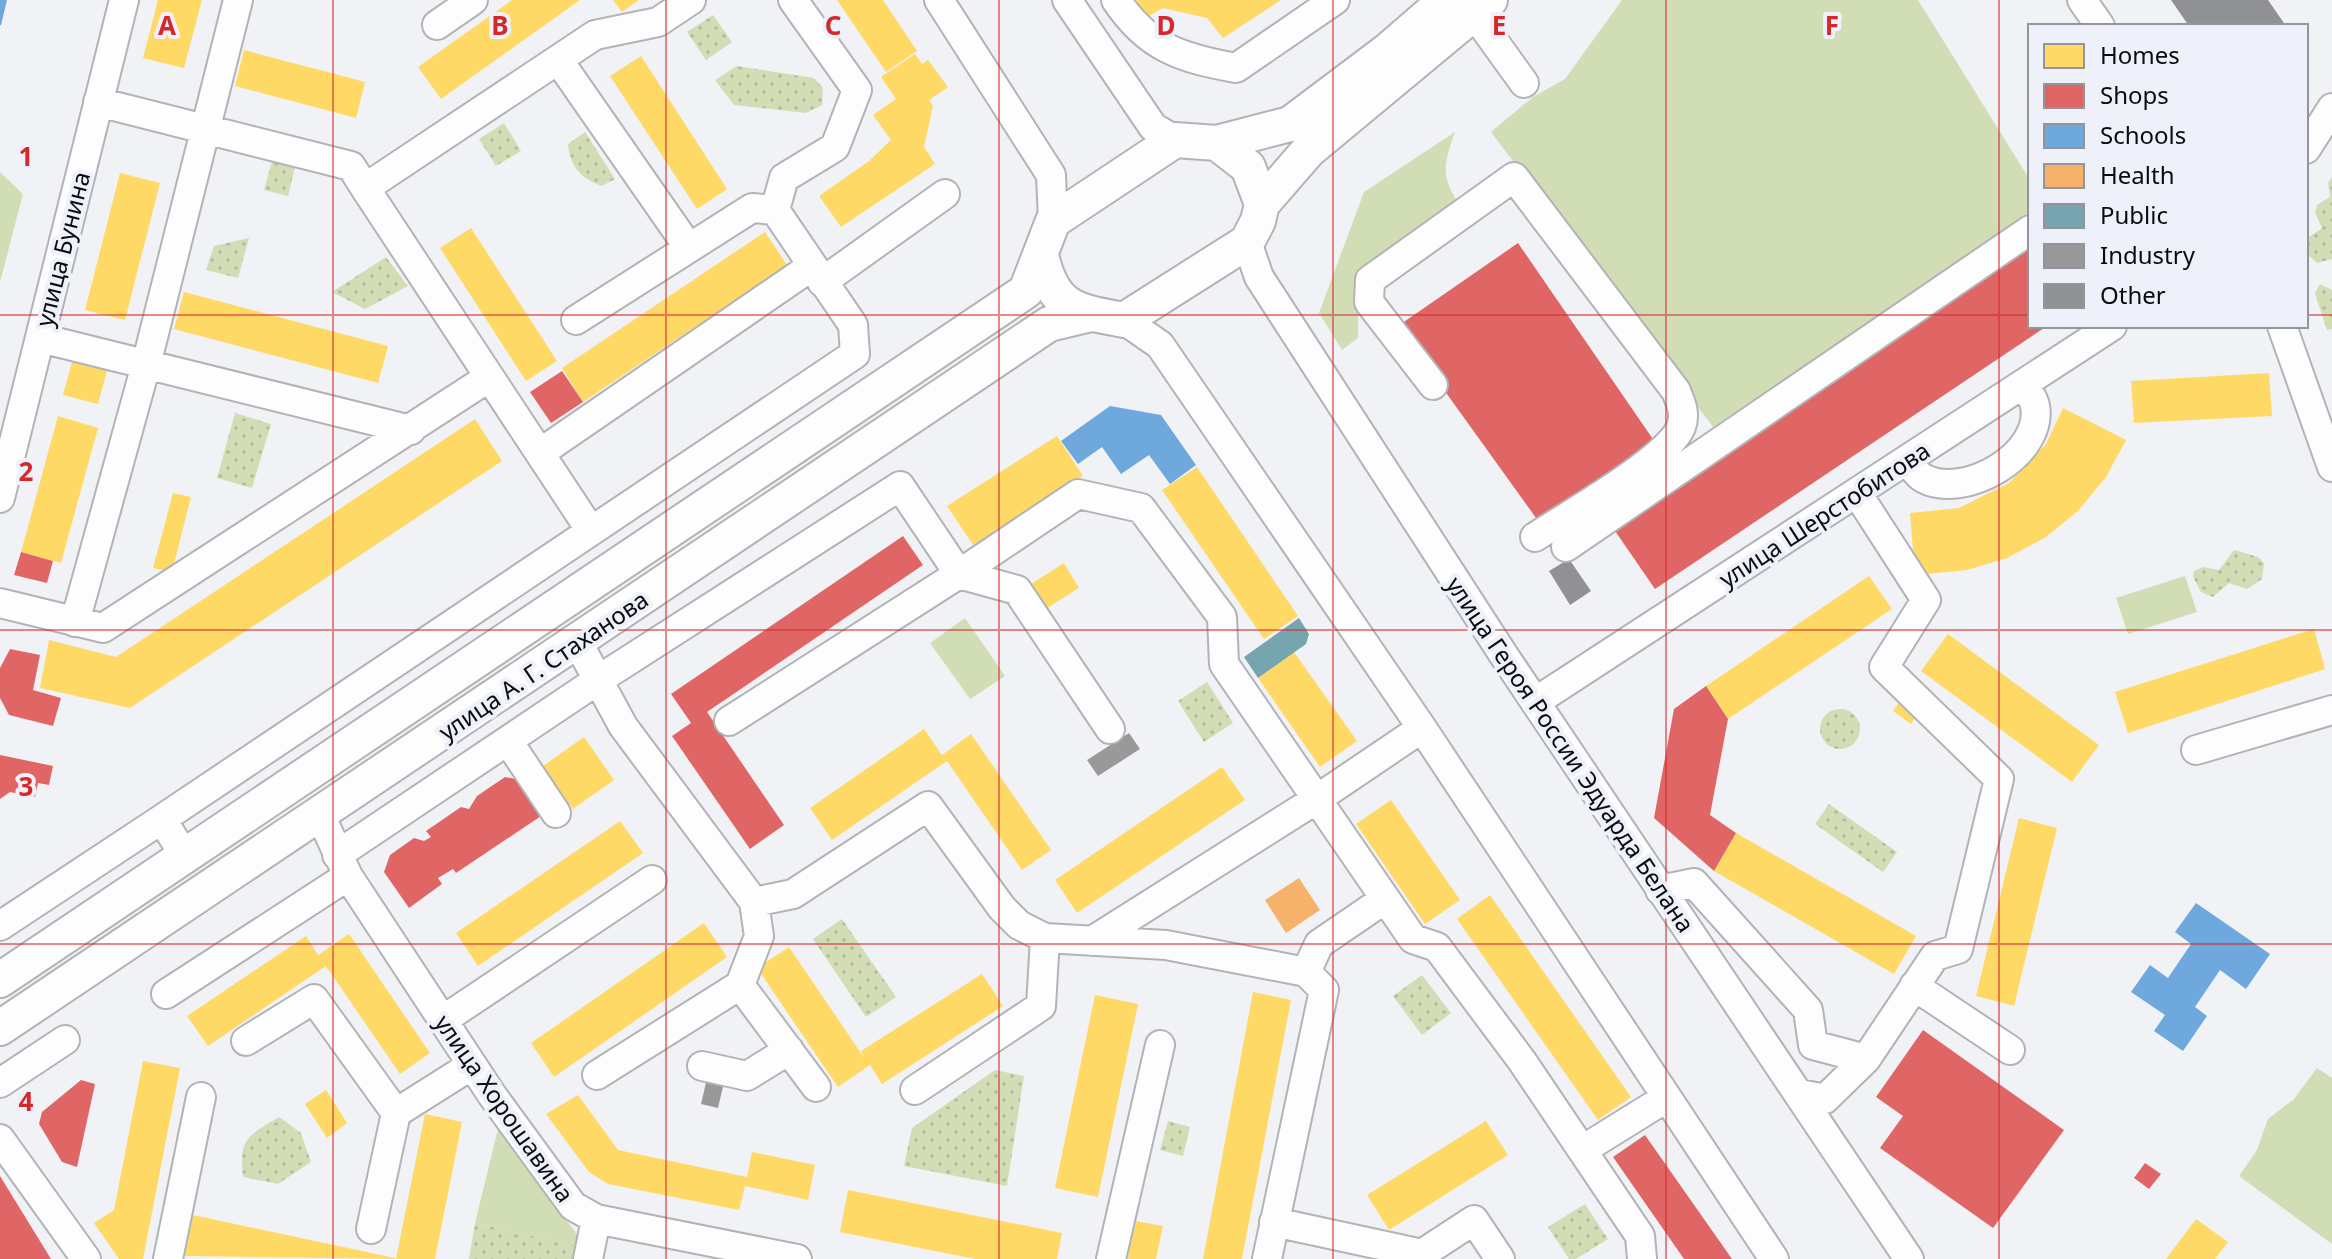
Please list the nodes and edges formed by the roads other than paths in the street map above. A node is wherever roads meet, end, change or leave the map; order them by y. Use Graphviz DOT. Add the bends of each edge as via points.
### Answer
graph roads {
  1 [pos="124,0"];
  2 [pos="238,0"];
  3 [pos="473,0"];
  4 [pos="691,0"];
  5 [pos="793,0"];
  6 [pos="939,0"];
  7 [pos="1067,0"];
  8 [pos="1116,0"];
  9 [pos="1335,0"];
  10 [pos="2082,0"];
  11 [pos="1471,5"];
  12 [pos="2099,24"];
  13 [pos="437,25"];
  14 [pos="559,61"];
  15 [pos="1524,83"];
  16 [pos="98,102"];
  17 [pos="2332,108"];
  18 [pos="207,130"];
  19 [pos="1175,140"];
  20 [pos="1217,143"];
  21 [pos="2308,146"];
  22 [pos="365,188"];
  23 [pos="945,194"];
  24 [pos="1262,204"];
  25 [pos="775,210"];
  26 [pos="1053,221"];
  27 [pos="2028,231"];
  28 [pos="1247,242"];
  29 [pos="689,248"];
  30 [pos="1041,255"];
  31 [pos="817,274"];
  32 [pos="1091,314"];
  33 [pos="576,320"];
  34 [pos="1124,320"];
  35 [pos="2109,328"];
  36 [pos="2283,328"];
  37 [pos="40,338"];
  38 [pos="146,365"];
  39 [pos="488,378"];
  40 [pos="2023,384"];
  41 [pos="1433,385"];
  42 [pos="411,430"];
  43 [pos="540,453"];
  44 [pos="1907,460"];
  45 [pos="2332,467"];
  46 [pos="1857,493"];
  47 [pos="0,498"];
  48 [pos="591,531"];
  49 [pos="1535,537"];
  50 [pos="1566,547"];
  51 [pos="959,574"];
  52 [pos="0,603"];
  53 [pos="471,611"];
  54 [pos="75,622"];
  55 [pos="578,643"];
  56 [pos="497,646"];
  57 [pos="598,680"];
  58 [pos="1535,702"];
  59 [pos="2332,710"];
  60 [pos="729,721"];
  61 [pos="1422,728"];
  62 [pos="1110,729"];
  63 [pos="508,741"];
  64 [pos="2196,750"];
  65 [pos="1317,799"];
  66 [pos="319,812"];
  67 [pos="556,813"];
  68 [pos="162,819"];
  69 [pos="185,857"];
  70 [pos="343,866"];
  71 [pos="652,880"];
  72 [pos="1660,890"];
  73 [pos="1385,899"];
  74 [pos="754,902"];
  75 [pos="0,926"];
  76 [pos="1045,938"];
  77 [pos="1092,941"];
  78 [pos="1306,972"];
  79 [pos="0,980"];
  80 [pos="740,985"];
  81 [pos="1914,986"];
  82 [pos="166,994"];
  83 [pos="443,1020"];
  84 [pos="0,1028"];
  85 [pos="65,1040"];
  86 [pos="246,1041"];
  87 [pos="1160,1045"];
  88 [pos="789,1050"];
  89 [pos="2010,1050"];
  90 [pos="1866,1059"];
  91 [pos="472,1065"];
  92 [pos="702,1066"];
  93 [pos="597,1075"];
  94 [pos="0,1083"];
  95 [pos="816,1087"];
  96 [pos="915,1090"];
  97 [pos="1800,1094"];
  98 [pos="201,1097"];
  99 [pos="1666,1098"];
  100 [pos="396,1113"];
  101 [pos="0,1139"];
  102 [pos="1584,1149"];
  103 [pos="596,1219"];
  104 [pos="1274,1222"];
  105 [pos="371,1229"];
  106 [pos="1349,1248"];
  107 [pos="86,1259"];
  108 [pos="168,1259"];
  109 [pos="588,1259"];
  110 [pos="797,1259"];
  111 [pos="1111,1259"];
  112 [pos="1267,1259"];
  113 [pos="1500,1259"];
  114 [pos="1642,1259"];
  115 [pos="1774,1259"];
  116 [pos="1909,1259"];
  1 -- 16 [label="street, улица Бунина"];
  2 -- 18 [label="street"];
  3 -- 13 [label="street"];
  4 -- 14 [label="street" via="658,22 595,35"];
  5 -- 25 [label="street" via="857,90 835,147 784,178"];
  6 -- 26 [label="street" via="1051,175"];
  7 -- 19 [label="street" via="1153,127"];
  8 -- 9 [label="street" via="1149,40 1190,60 1236,68"];
  10 -- 12 [label="street"];
  11 -- 15 [label="street"];
  11 -- 20 [label="main road" via="1387,51 1290,124"];
  11 -- 24 [label="main road" via="1308,151"];
  14 -- 22 [label="street"];
  14 -- 29 [label="street"];
  16 -- 18 [label="street"];
  16 -- 37 [label="street, улица Бунина"];
  17 -- 21 [label="street"];
  18 -- 22 [label="street" via="351,166"];
  18 -- 38 [label="street"];
  19 -- 20 [label="main road"];
  19 -- 26 [label="main road"];
  20 -- 24 [label="main road" via="1248,167"];
  22 -- 39 [label="street"];
  23 -- 31 [label="street"];
  24 -- 28 [label="main road"];
  25 -- 29 [label="street" via="752,208"];
  25 -- 31 [label="street"];
  26 -- 30 [label="main road, улица А. Г. Стаханова"];
  27 -- 50 [label="street"];
  28 -- 34 [label="main road"];
  28 -- 58 [label="street, улица Героя России Эдуарда Белана" via="1259,277"];
  29 -- 33 [label="street"];
  30 -- 32 [label="main road" via="1048,283 1063,304"];
  30 -- 56 [label="main road, улица А. Г. Стаханова" via="1026,291"];
  31 -- 43 [label="street"];
  31 -- 48 [label="street" via="853,325 855,354"];
  32 -- 34 [label="main road"];
  32 -- 55 [label="main road, улица А. Г. Стаханова" via="1049,324"];
  34 -- 61 [label="street" via="1160,345"];
  35 -- 40 [label="street, улица Шерстобитова"];
  36 -- 45 [label="street"];
  37 -- 38 [label="street"];
  37 -- 47 [label="street, улица Бунина"];
  38 -- 42 [label="street"];
  38 -- 54 [label="street"];
  39 -- 42 [label="street"];
  39 -- 43 [label="street"];
  40 -- 44 [label="street, улица Шерстобитова"];
  40 -- 44 [label="street" via="2035,403 2035,417 2020,450 1999,471 1981,479 1935,482 1922,478"];
  41 -- 49 [label="street" via="1369,302 1370,280 1514,177 1676,391 1684,411 1681,427 1663,451"];
  42 -- 54 [label="street" via="103,628"];
  43 -- 48 [label="street"];
  44 -- 46 [label="street, улица Шерстобитова"];
  46 -- 58 [label="street, улица Шерстобитова"];
  46 -- 81 [label="street" via="1926,600 1884,667 1999,779 1958,949 1935,956"];
  48 -- 53 [label="street"];
  51 -- 57 [label="street" via="900,486"];
  51 -- 60 [label="street"];
  51 -- 62 [label="street" via="1017,590"];
  51 -- 65 [label="street" via="1078,494 1141,508 1222,617 1224,664"];
  52 -- 54 [label="street"];
  53 -- 56 [label="street"];
  53 -- 68 [label="street"];
  55 -- 57 [label="street"];
  55 -- 66 [label="main road, улица А. Г. Стаханова"];
  56 -- 69 [label="main road, улица А. Г. Стаханова"];
  57 -- 63 [label="street"];
  57 -- 74 [label="street" via="623,726"];
  58 -- 72 [label="street, улица Героя России Эдуарда Белана"];
  59 -- 64 [label="street"];
  61 -- 65 [label="street"];
  61 -- 99 [label="street"];
  63 -- 67 [label="street"];
  63 -- 70 [label="street"];
  65 -- 73 [label="street"];
  65 -- 77 [label="street"];
  66 -- 70 [label="street, улица Хорошавина"];
  66 -- 84 [label="main road, улица А. Г. Стаханова"];
  68 -- 69 [label="street"];
  68 -- 75 [label="street"];
  69 -- 79 [label="main road, улица А. Г. Стаханова"];
  70 -- 82 [label="street"];
  70 -- 83 [label="street, улица Хорошавина"];
  71 -- 83 [label="street"];
  72 -- 90 [label="street" via="1694,883 1808,1010 1813,1045"];
  72 -- 97 [label="street, улица Героя России Эдуарда Белана"];
  73 -- 78 [label="street" via="1319,944"];
  73 -- 102 [label="street" via="1413,939 1437,947"];
  74 -- 76 [label="street" via="793,894 928,806 1002,908 1019,925"];
  74 -- 80 [label="street" via="759,936"];
  76 -- 77 [label="street"];
  76 -- 96 [label="street" via="1041,1006"];
  77 -- 78 [label="street" via="1166,945"];
  78 -- 104 [label="street" via="1324,990"];
  80 -- 88 [label="street"];
  80 -- 93 [label="street"];
  81 -- 89 [label="street"];
  81 -- 90 [label="street"];
  83 -- 91 [label="street, улица Хорошавина"];
  85 -- 94 [label="street"];
  86 -- 100 [label="street" via="314,999"];
  87 -- 111 [label="street"];
  88 -- 92 [label="street" via="747,1076"];
  88 -- 95 [label="street"];
  90 -- 97 [label="street" via="1825,1099"];
  91 -- 100 [label="street"];
  91 -- 103 [label="street, улица Хорошавина" via="573,1206"];
  97 -- 116 [label="street, улица Героя России Эдуарда Белана"];
  98 -- 108 [label="street"];
  99 -- 102 [label="street"];
  99 -- 115 [label="street"];
  100 -- 105 [label="street"];
  101 -- 107 [label="street"];
  102 -- 114 [label="street" via="1640,1236"];
  103 -- 109 [label="street"];
  103 -- 110 [label="street, улица Хорошавина"];
  104 -- 106 [label="street"];
  104 -- 112 [label="street"];
  106 -- 113 [label="street" via="1422,1254 1474,1220"];
}
